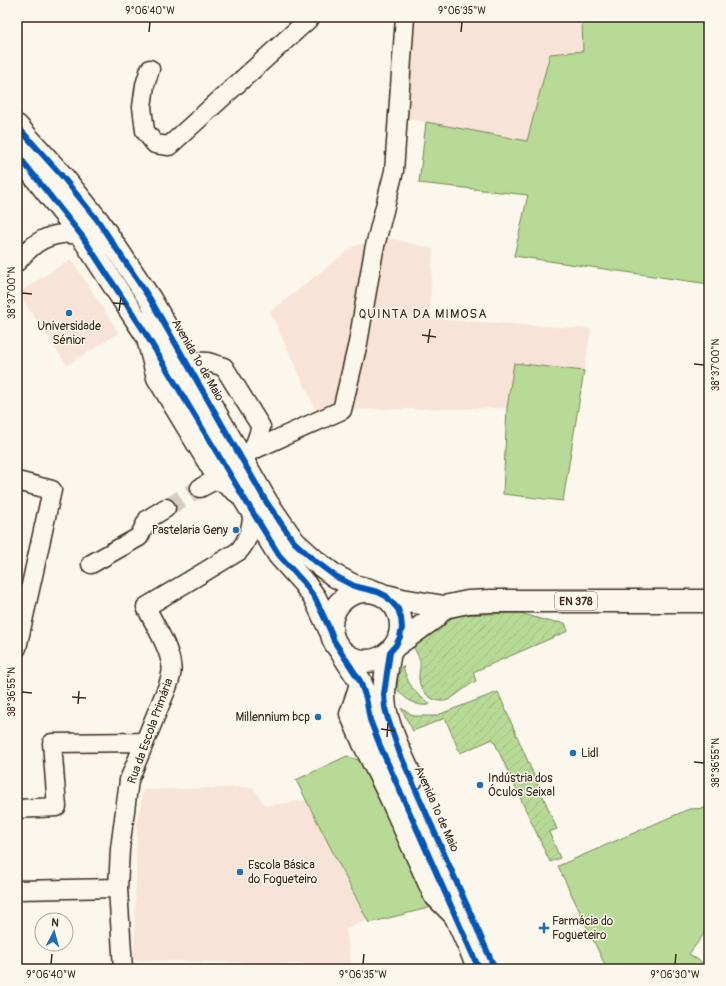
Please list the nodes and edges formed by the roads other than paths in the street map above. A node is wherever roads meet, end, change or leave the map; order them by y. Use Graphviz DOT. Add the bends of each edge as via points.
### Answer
graph roads {
  1 [pos="311,17"];
  2 [pos="405,17"];
  3 [pos="150,69"];
  4 [pos="17,126"];
  5 [pos="17,154"];
  6 [pos="82,236"];
  7 [pos="17,262"];
  8 [pos="144,331"];
  9 [pos="186,361"];
  10 [pos="246,453"];
  11 [pos="217,479"];
  12 [pos="17,481"];
  13 [pos="200,488"];
  14 [pos="248,506"];
  15 [pos="166,508"];
  16 [pos="239,551"];
  17 [pos="279,555"];
  18 [pos="91,564"];
  19 [pos="377,593"];
  20 [pos="709,601"];
  21 [pos="444,607"];
  22 [pos="335,640"];
  23 [pos="17,648"];
  24 [pos="393,649"];
  25 [pos="144,742"];
  26 [pos="17,809"];
  27 [pos="118,888"];
  28 [pos="17,890"];
  29 [pos="123,969"];
  30 [pos="479,969"];
  31 [pos="495,969"];
  1 -- 3 [label="street" via="169,146 155,144 145,131 142,107"];
  2 -- 10 [label="street" via="394,171 374,250 358,344 342,410"];
  4 -- 9 [label="main road, Avenida 1º de Maio" via="98,221"];
  5 -- 6 [label="main road"];
  6 -- 7 [label="street" via="63,234 45,238 31,246"];
  6 -- 8 [label="main road"];
  8 -- 11 [label="street" via="156,378"];
  8 -- 14 [label="main road"];
  9 -- 10 [label="main road, Avenida 1º de Maio"];
  9 -- 10 [label="street" via="208,362 224,367 261,427"];
  10 -- 19 [label="main road, Avenida 1º de Maio" via="267,503 294,542 335,576 354,586"];
  11 -- 13 [label="street"];
  11 -- 14 [label="street"];
  12 -- 23 [label="street" via="52,490"];
  14 -- 16 [label="street, Rua da Escola Primária" via="250,534"];
  14 -- 17 [label="main road"];
  15 -- 18 [label="street" via="148,519 139,537"];
  16 -- 17 [label="street, Rua da Escola Primária" via="261,548"];
  16 -- 25 [label="street, Rua da Escola Primária" via="146,607 172,664 169,682"];
  17 -- 22 [label="main road" via="315,598"];
  19 -- 21 [label="main road, EN 378" via="409,602"];
  19 -- 22 [label="main road" via="360,591 344,598 337,605 331,622"];
  19 -- 24 [label="main road" via="398,609 401,618 400,637"];
  20 -- 21 [label="main road, EN 378" via="491,601"];
  21 -- 24 [label="main road"];
  22 -- 24 [label="main road" via="346,655 364,661 382,657"];
  22 -- 30 [label="main road" via="360,681 378,741"];
  24 -- 31 [label="main road, Avenida 1º de Maio" via="384,694 388,719 400,754"];
  25 -- 26 [label="street" via="52,743 57,807"];
  25 -- 27 [label="street, Rua da Escola Primária" via="129,780"];
  27 -- 28 [label="street"];
  27 -- 29 [label="street, Rua da Escola Primária"];
}
